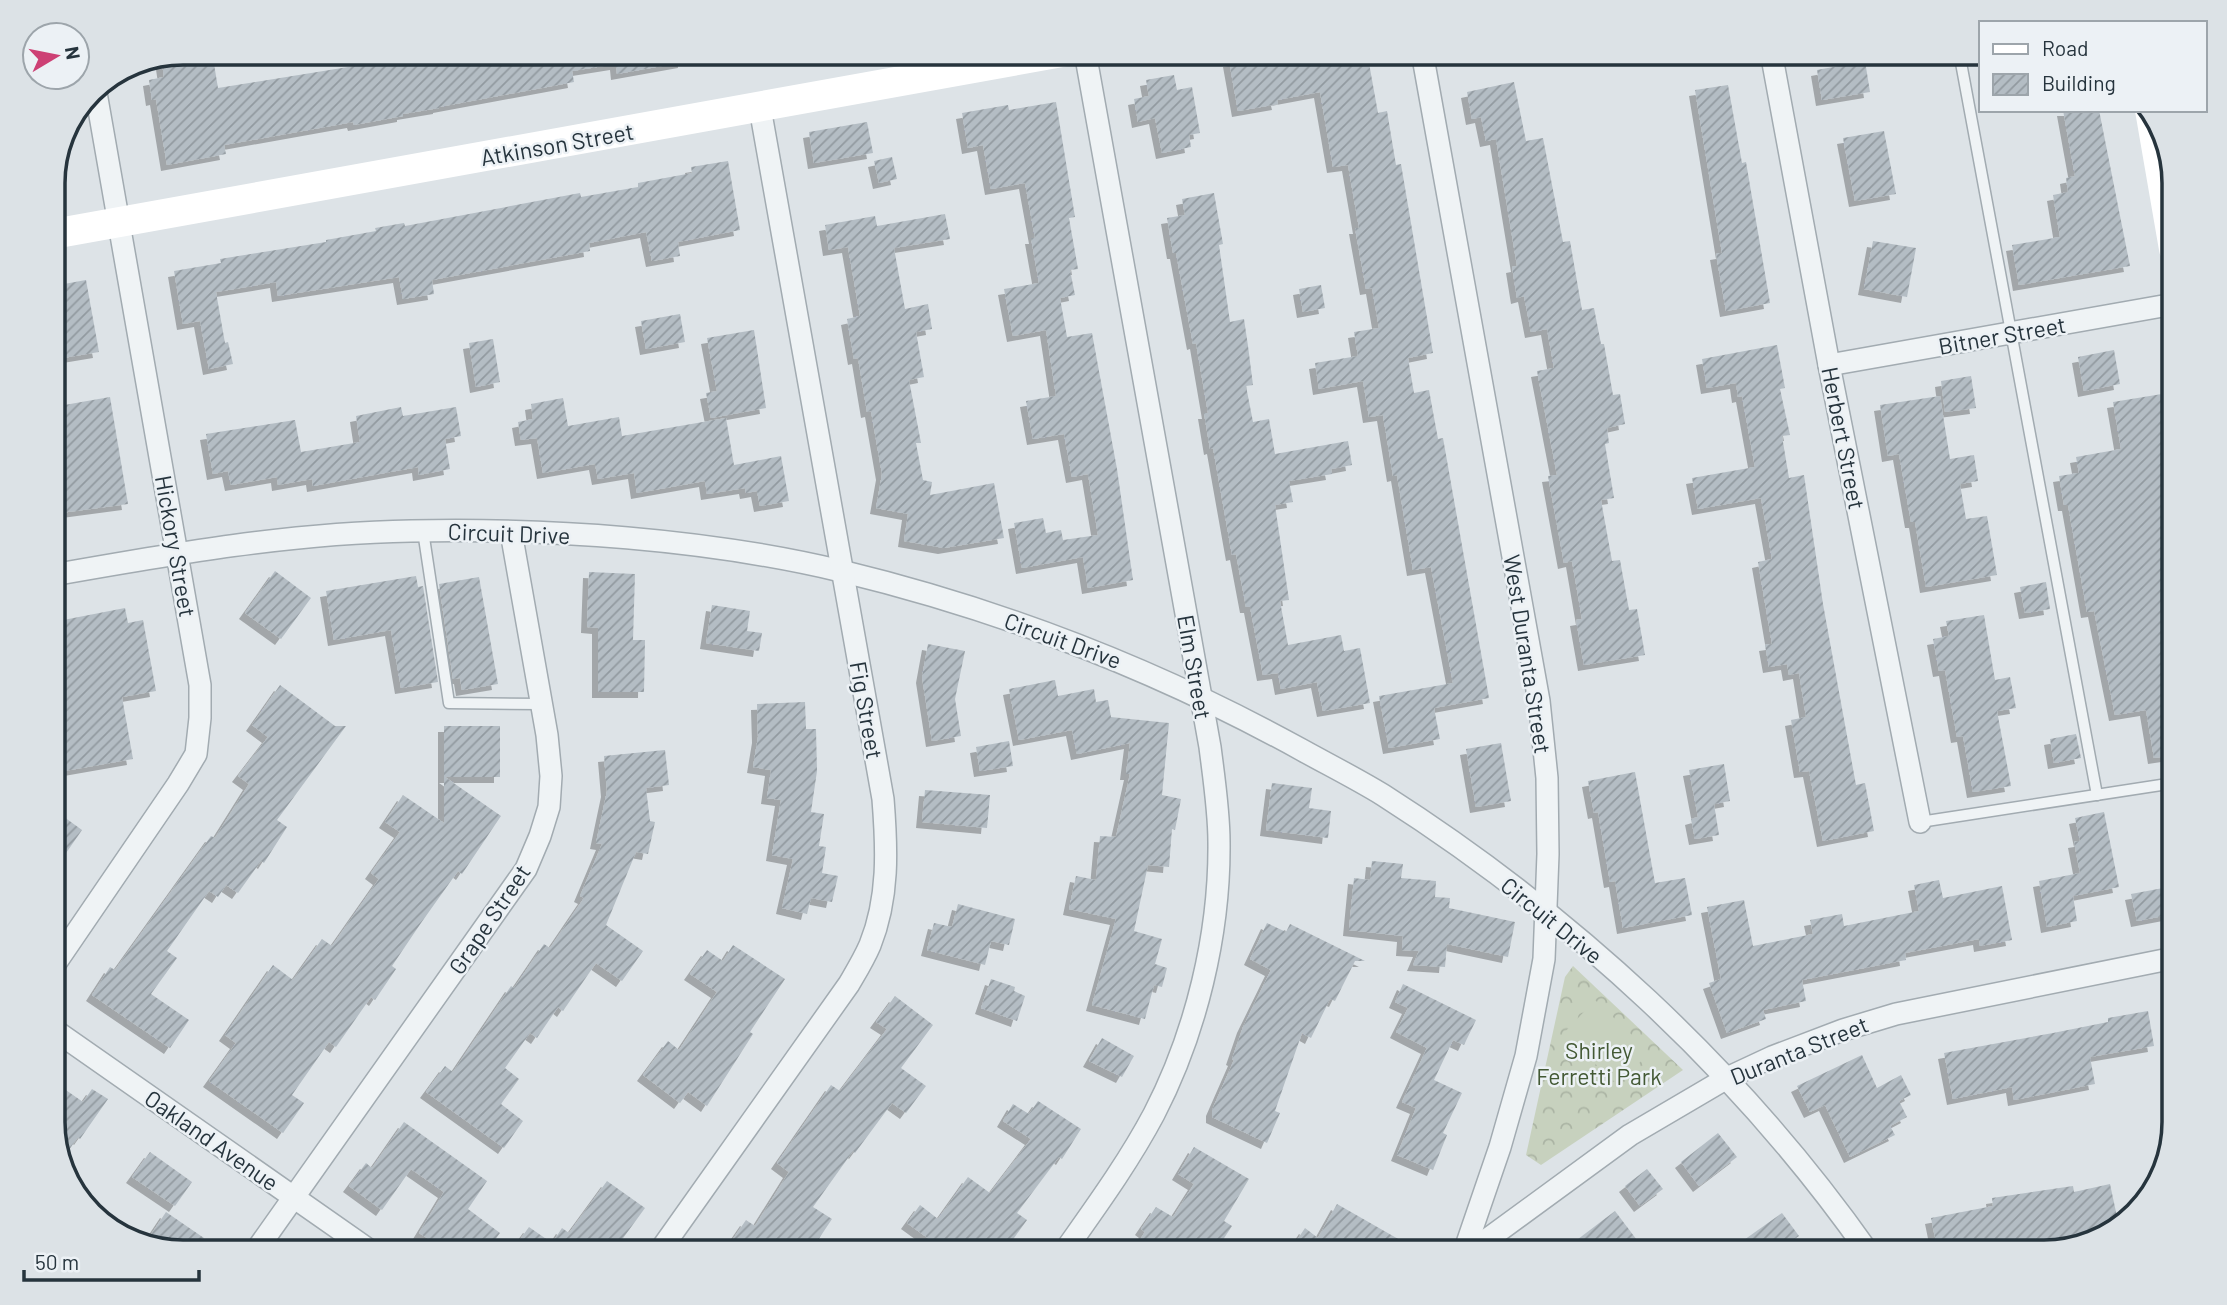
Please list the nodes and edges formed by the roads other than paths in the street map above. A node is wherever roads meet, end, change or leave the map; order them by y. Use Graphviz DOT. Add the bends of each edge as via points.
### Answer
graph roads {
  1 [pos="992,65"];
  2 [pos="1087,65"];
  3 [pos="1424,65"];
  4 [pos="1773,65"];
  5 [pos="1961,65"];
  6 [pos="98,102"];
  7 [pos="760,108"];
  8 [pos="2156,145"];
  9 [pos="2162,180"];
  10 [pos="119,222"];
  11 [pos="65,232"];
  12 [pos="2162,306"];
  13 [pos="2012,333"];
  14 [pos="1829,365"];
  15 [pos="423,531"];
  16 [pos="511,531"];
  17 [pos="177,553"];
  18 [pos="842,571"];
  19 [pos="65,573"];
  20 [pos="1201,697"];
  21 [pos="541,704"];
  22 [pos="2162,785"];
  23 [pos="2097,795"];
  24 [pos="1920,822"];
  25 [pos="1546,914"];
  26 [pos="65,950"];
  27 [pos="2162,960"];
  28 [pos="65,1036"];
  29 [pos="1727,1078"];
  30 [pos="294,1197"];
  31 [pos="264,1240"];
  32 [pos="355,1240"];
  33 [pos="668,1240"];
  34 [pos="1072,1240"];
  35 [pos="1468,1240"];
  36 [pos="1486,1240"];
  37 [pos="1859,1240"];
  1 -- 7 [label="street, Atkinson Street"];
  2 -- 20 [label="street, Elm Street"];
  3 -- 25 [label="street, West Duranta Street" via="1539,701 1547,778"];
  4 -- 14 [label="street, Herbert Street"];
  5 -- 13 [label="lane"];
  6 -- 10 [label="street, Hickory Street"];
  7 -- 10 [label="street, Atkinson Street"];
  7 -- 18 [label="street, Fig Street"];
  8 -- 9 [label="street"];
  10 -- 11 [label="street, Atkinson Street"];
  10 -- 17 [label="street, Hickory Street"];
  12 -- 13 [label="street, Bitner Street"];
  13 -- 14 [label="street, Bitner Street"];
  13 -- 23 [label="lane"];
  14 -- 24 [label="street, Herbert Street"];
  15 -- 16 [label="street, Circuit Drive"];
  15 -- 17 [label="street, Circuit Drive" via="275,539"];
  15 -- 21 [label="lane" via="449,703"];
  16 -- 18 [label="street, Circuit Drive" via="656,542"];
  16 -- 21 [label="street, Grape Street"];
  17 -- 19 [label="street, Circuit Drive"];
  17 -- 26 [label="street, Hickory Street" via="200,684 195,754"];
  18 -- 20 [label="street, Circuit Drive" via="976,609 1143,670"];
  18 -- 33 [label="street, Fig Street" via="883,799 887,855 882,904 870,946 849,984"];
  20 -- 25 [label="street, Circuit Drive" via="1381,794"];
  20 -- 34 [label="street, Elm Street" via="1219,842 1203,975 1177,1062 1154,1114"];
  21 -- 30 [label="street, Grape Street" via="551,776 549,807 526,869"];
  22 -- 23 [label="lane"];
  23 -- 24 [label="lane"];
  25 -- 29 [label="street, Circuit Drive" via="1643,997"];
  25 -- 35 [label="street, West Duranta Street" via="1544,959 1526,1056"];
  27 -- 29 [label="street, Duranta Street" via="1896,1014 1824,1037"];
  28 -- 30 [label="street, Oakland Avenue"];
  29 -- 36 [label="street, Duranta Street" via="1630,1135"];
  29 -- 37 [label="street, Circuit Drive"];
  30 -- 31 [label="street, Grape Street"];
  30 -- 32 [label="street, Oakland Avenue"];
}
